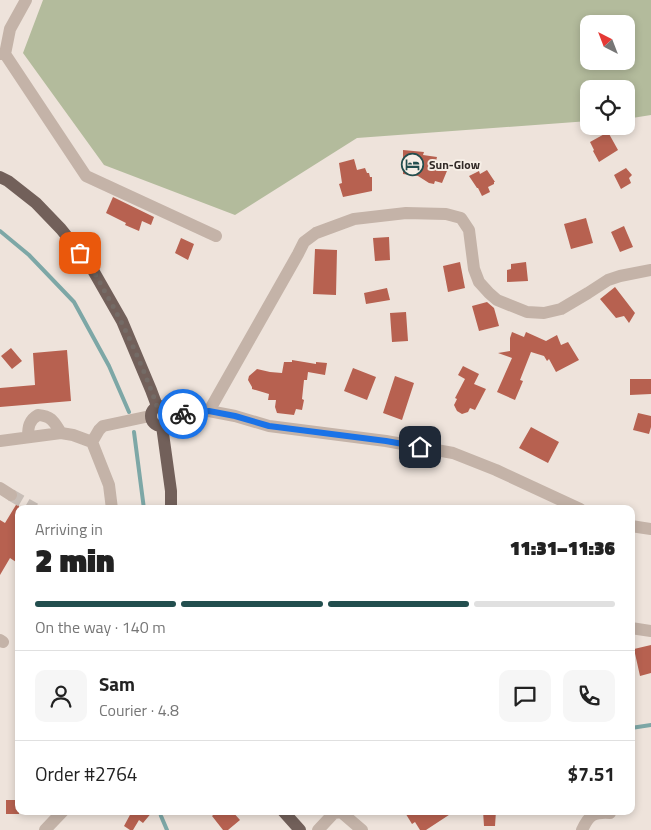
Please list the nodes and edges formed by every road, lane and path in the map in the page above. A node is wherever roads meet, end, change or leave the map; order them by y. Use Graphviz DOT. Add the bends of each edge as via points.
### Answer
graph roads {
  1 [pos="26,0"];
  2 [pos="2,54"];
  3 [pos="0,177"];
  4 [pos="216,236"];
  5 [pos="651,270"];
  6 [pos="154,411"];
  7 [pos="209,411"];
  8 [pos="172,415"];
  9 [pos="162,426"];
  10 [pos="61,433"];
  11 [pos="28,437"];
  12 [pos="0,440"];
  13 [pos="92,442"];
  14 [pos="112,505"];
  15 [pos="172,505"];
  16 [pos="571,505"];
  17 [pos="635,527"];
  18 [pos="651,529"];
  19 [pos="635,629"];
  20 [pos="651,631"];
  21 [pos="59,815"];
  22 [pos="287,815"];
  23 [pos="332,815"];
  24 [pos="344,815"];
  25 [pos="593,815"];
  26 [pos="45,830"];
  27 [pos="300,830"];
  28 [pos="318,830"];
  29 [pos="362,830"];
  30 [pos="582,830"];
  1 -- 2 [label="street" via="10,29"];
  2 -- 4 [label="street" via="86,176"];
  3 -- 6 [label="main road" via="36,203 90,265 122,321 151,390"];
  5 -- 7 [label="street" via="608,280 561,309 527,312 497,300 478,282 469,230 461,218 406,212 354,219 316,233 304,242"];
  6 -- 8 [label="main road" via="164,406"];
  6 -- 9 [label="main road" via="154,424"];
  6 -- 13 [label="street" via="103,426"];
  7 -- 8 [label="street"];
  7 -- 16 [label="street" via="269,426 453,453"];
  8 -- 9 [label="main road" via="169,423"];
  9 -- 15 [label="main road"];
  10 -- 11 [label="street"];
  10 -- 11 [label="street" via="52,419 38,415 30,422"];
  10 -- 13 [label="street"];
  11 -- 12 [label="street"];
  13 -- 14 [label="street" via="109,485"];
  17 -- 18 [label="street"];
  19 -- 20 [label="street"];
  21 -- 26 [label="street"];
  22 -- 27 [label="main road"];
  23 -- 28 [label="street"];
  24 -- 29 [label="street"];
  25 -- 30 [label="street"];
}
